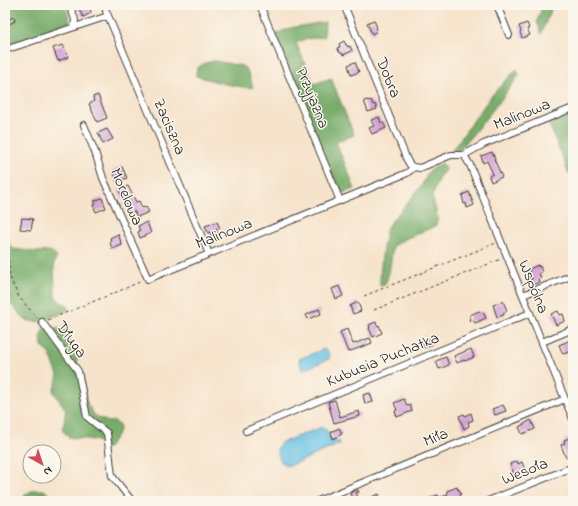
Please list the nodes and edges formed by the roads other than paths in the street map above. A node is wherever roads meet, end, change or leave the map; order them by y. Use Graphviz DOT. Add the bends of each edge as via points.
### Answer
graph roads {
  1 [pos="68,5"];
  2 [pos="260,5"];
  3 [pos="344,5"];
  4 [pos="497,5"];
  5 [pos="73,28"];
  6 [pos="509,35"];
  7 [pos="5,50"];
  8 [pos="573,108"];
  9 [pos="84,124"];
  10 [pos="464,155"];
  11 [pos="413,167"];
  12 [pos="340,201"];
  13 [pos="209,254"];
  14 [pos="573,275"];
  15 [pos="148,279"];
  16 [pos="523,295"];
  17 [pos="530,313"];
  18 [pos="42,322"];
  19 [pos="573,329"];
  20 [pos="542,342"];
  21 [pos="565,398"];
  22 [pos="573,419"];
  23 [pos="246,431"];
  24 [pos="573,467"];
  25 [pos="132,501"];
  26 [pos="318,501"];
  27 [pos="488,501"];
  1 -- 5 [label="street" via="75,19 76,24"];
  2 -- 12 [label="street, Przyjazna"];
  3 -- 11 [label="street, Dobra" via="407,160"];
  4 -- 6 [label="street"];
  5 -- 7 [label="street"];
  5 -- 13 [label="street, Zaciszna" via="107,14"];
  8 -- 10 [label="street, Malinowa" via="484,144"];
  9 -- 15 [label="street, Morelowa" via="103,178"];
  10 -- 11 [label="street, Malinowa" via="451,155 420,168"];
  10 -- 16 [label="street, Wspólna"];
  11 -- 12 [label="street, Malinowa" via="407,173"];
  12 -- 13 [label="street, Malinowa"];
  13 -- 15 [label="street, Malinowa"];
  14 -- 16 [label="street"];
  16 -- 17 [label="street, Wspólna"];
  17 -- 20 [label="street, Wspólna"];
  17 -- 23 [label="street, Kubusia Puchatka"];
  18 -- 25 [label="street, Długa" via="78,371 87,416 108,433 112,476"];
  19 -- 20 [label="street"];
  20 -- 21 [label="street, Wspólna"];
  21 -- 22 [label="street, Wspólna"];
  21 -- 26 [label="street, Miła"];
  24 -- 27 [label="street, Wesoła"];
}
